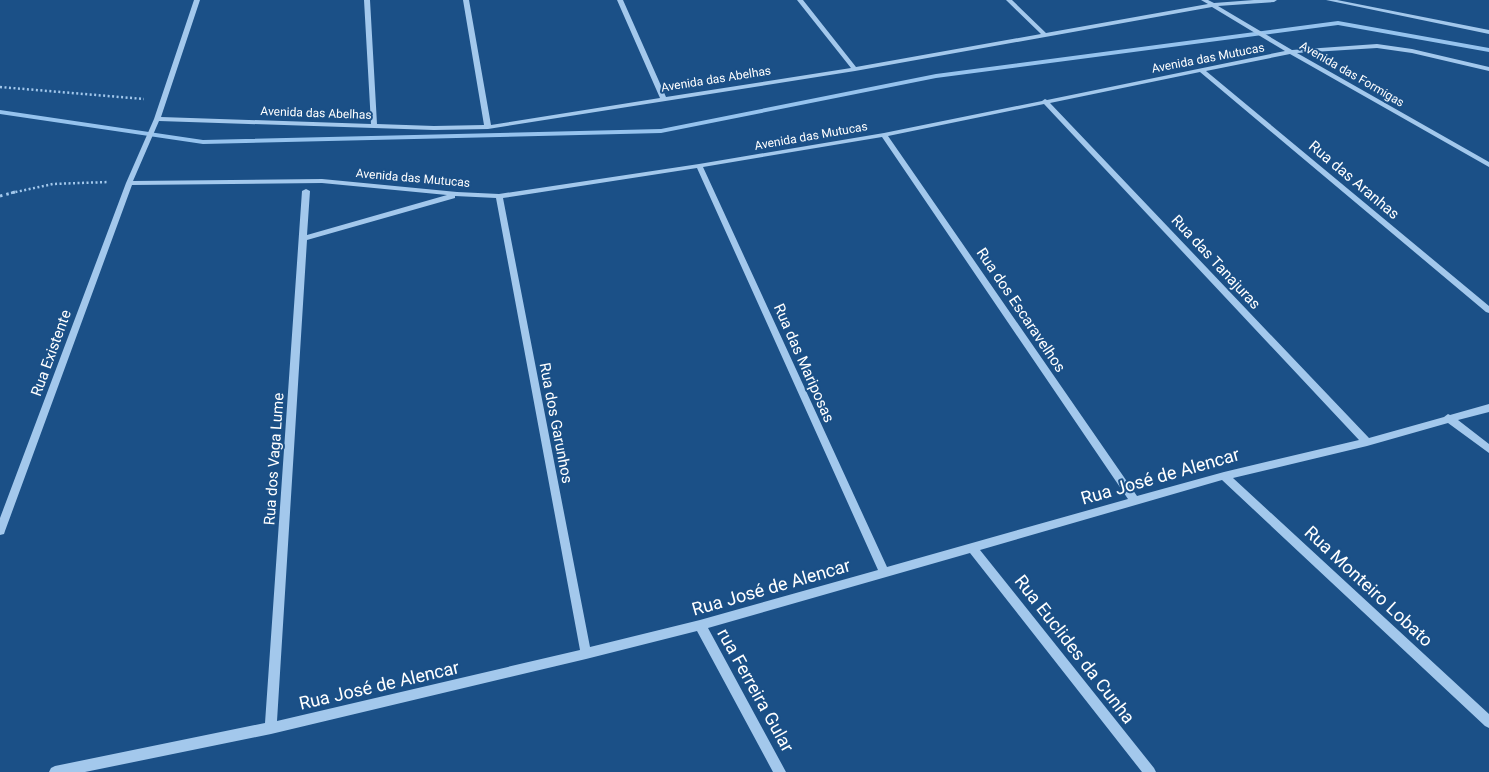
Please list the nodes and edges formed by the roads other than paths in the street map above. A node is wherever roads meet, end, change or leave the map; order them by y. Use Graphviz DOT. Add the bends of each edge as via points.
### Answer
graph roads {
  1 [pos="197,0"];
  2 [pos="367,0"];
  3 [pos="466,0"];
  4 [pos="620,0"];
  5 [pos="800,0"];
  6 [pos="1009,0"];
  7 [pos="1204,0"];
  8 [pos="1274,0"];
  9 [pos="1329,0"];
  10 [pos="1214,5"];
  11 [pos="1489,32"];
  12 [pos="1045,35"];
  13 [pos="1271,40"];
  14 [pos="1291,52"];
  15 [pos="855,69"];
  16 [pos="1489,69"];
  17 [pos="1202,70"];
  18 [pos="663,98"];
  19 [pos="1045,101"];
  20 [pos="155,121"];
  21 [pos="374,126"];
  22 [pos="488,127"];
  23 [pos="884,134"];
  24 [pos="1489,165"];
  25 [pos="699,166"];
  26 [pos="129,183"];
  27 [pos="306,192"];
  28 [pos="457,194"];
  29 [pos="499,196"];
  30 [pos="304,238"];
  31 [pos="1489,310"];
  32 [pos="1489,408"];
  33 [pos="1448,418"];
  34 [pos="1367,442"];
  35 [pos="1489,449"];
  36 [pos="1224,476"];
  37 [pos="1135,501"];
  38 [pos="0,532"];
  39 [pos="972,548"];
  40 [pos="884,572"];
  41 [pos="700,626"];
  42 [pos="586,654"];
  43 [pos="1489,722"];
  44 [pos="271,728"];
  45 [pos="55,772"];
  46 [pos="780,772"];
  47 [pos="1150,772"];
  1 -- 20 [label="street"];
  2 -- 21 [label="street"];
  3 -- 22 [label="street"];
  4 -- 18 [label="street"];
  5 -- 15 [label="street"];
  6 -- 12 [label="street"];
  7 -- 10 [label="street, Avenida das Formigas"];
  8 -- 10 [label="street, Avenida das Abelhas"];
  9 -- 11 [label="street"];
  10 -- 12 [label="street, Avenida das Abelhas"];
  10 -- 13 [label="street, Avenida das Formigas"];
  12 -- 15 [label="street, Avenida das Abelhas"];
  13 -- 14 [label="street, Avenida das Formigas"];
  14 -- 16 [label="street, Avenida das Mutucas" via="1377,46"];
  14 -- 17 [label="street, Avenida das Mutucas"];
  14 -- 24 [label="street, Avenida das Formigas"];
  15 -- 18 [label="street, Avenida das Abelhas"];
  17 -- 19 [label="street, Avenida das Mutucas"];
  17 -- 31 [label="street, Rua das Aranhas"];
  18 -- 22 [label="street, Avenida das Abelhas"];
  19 -- 23 [label="street, Avenida das Mutucas"];
  19 -- 34 [label="street, Rua das Tanajuras"];
  20 -- 21 [label="street, Avenida das Abelhas"];
  20 -- 26 [label="street, Rua Existente"];
  21 -- 22 [label="street, Avenida das Abelhas"];
  23 -- 25 [label="street, Avenida das Mutucas"];
  23 -- 37 [label="street, Rua dos Escaravelhos"];
  25 -- 29 [label="street, Avenida das Mutucas"];
  25 -- 40 [label="street, Rua das Mariposas"];
  26 -- 28 [label="street, Avenida das Mutucas" via="322,181"];
  26 -- 38 [label="street, Rua Existente"];
  27 -- 30 [label="street, Rua dos Vaga Lume"];
  28 -- 29 [label="street, Avenida das Mutucas"];
  28 -- 30 [label="street"];
  29 -- 42 [label="street, Rua dos Garunhos"];
  30 -- 44 [label="street, Rua dos Vaga Lume"];
  32 -- 33 [label="street, Rua José de Alencar"];
  33 -- 34 [label="street, Rua José de Alencar"];
  33 -- 35 [label="street"];
  34 -- 36 [label="street, Rua José de Alencar"];
  36 -- 37 [label="street, Rua José de Alencar"];
  36 -- 43 [label="street, Rua Monteiro Lobato"];
  37 -- 39 [label="street, Rua José de Alencar"];
  39 -- 40 [label="street, Rua José de Alencar"];
  39 -- 47 [label="street, Rua Euclides da Cunha"];
  40 -- 41 [label="street, Rua José de Alencar"];
  41 -- 42 [label="street, Rua José de Alencar"];
  41 -- 46 [label="street, rua Ferreira Gular"];
  42 -- 44 [label="street, Rua José de Alencar"];
  44 -- 45 [label="street, Rua José de Alencar"];
}
